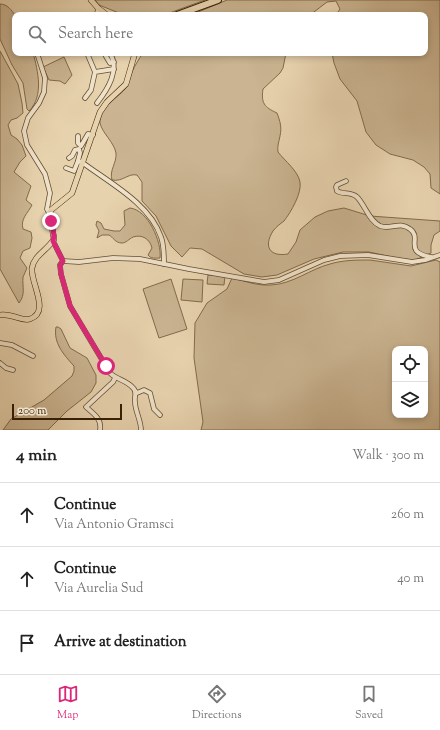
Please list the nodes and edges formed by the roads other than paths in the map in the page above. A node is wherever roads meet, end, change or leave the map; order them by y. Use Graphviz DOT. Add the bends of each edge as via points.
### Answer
graph roads {
  1 [pos="91,0"];
  2 [pos="218,0"];
  3 [pos="98,8"];
  4 [pos="97,12"];
  5 [pos="103,12"];
  6 [pos="186,12"];
  7 [pos="38,56"];
  8 [pos="88,56"];
  9 [pos="106,56"];
  10 [pos="111,56"];
  11 [pos="135,56"];
  12 [pos="114,62"];
  13 [pos="114,69"];
  14 [pos="95,72"];
  15 [pos="85,98"];
  16 [pos="97,103"];
  17 [pos="93,135"];
  18 [pos="78,136"];
  19 [pos="69,158"];
  20 [pos="80,162"];
  21 [pos="66,168"];
  22 [pos="346,181"];
  23 [pos="49,200"];
  24 [pos="55,205"];
  25 [pos="50,215"];
  26 [pos="53,241"];
  27 [pos="440,255"];
  28 [pos="432,258"];
  29 [pos="63,261"];
  30 [pos="164,264"];
  31 [pos="0,315"];
  32 [pos="0,342"];
  33 [pos="32,356"];
  34 [pos="0,363"];
  35 [pos="13,370"];
  36 [pos="115,378"];
  37 [pos="135,391"];
  38 [pos="160,415"];
  39 [pos="100,430"];
  40 [pos="141,430"];
  1 -- 3 [label="main road"];
  2 -- 6 [label="highway"];
  3 -- 4 [label="street"];
  3 -- 5 [label="main road"];
  7 -- 23 [label="street" via="45,78 44,92 28,118 24,131 27,145 45,174"];
  8 -- 14 [label="street"];
  9 -- 12 [label="street" via="110,63"];
  10 -- 12 [label="street"];
  11 -- 17 [label="main road" via="126,84 102,108"];
  12 -- 13 [label="street"];
  13 -- 14 [label="street"];
  13 -- 16 [label="street" via="104,95"];
  14 -- 15 [label="street" via="91,90"];
  17 -- 18 [label="street" via="88,134 81,146 78,143"];
  17 -- 20 [label="main road"];
  19 -- 20 [label="street" via="79,149"];
  20 -- 21 [label="street" via="74,171"];
  20 -- 24 [label="main road" via="72,193"];
  20 -- 30 [label="street" via="137,202 148,213 161,237"];
  22 -- 28 [label="street" via="337,184 337,191 356,196 371,218 380,226 400,225 410,229 414,233 416,252"];
  23 -- 24 [label="street"];
  23 -- 25 [label="street" via="47,209"];
  24 -- 25 [label="main road"];
  25 -- 26 [label="main road"];
  26 -- 29 [label="street"];
  26 -- 31 [label="main road" via="36,259 32,269 40,305 38,313 27,320"];
  27 -- 28 [label="street"];
  28 -- 30 [label="street" via="412,262 372,256 340,256 269,282"];
  29 -- 30 [label="street" via="140,258"];
  29 -- 36 [label="street" via="60,265 61,274 70,306"];
  32 -- 33 [label="street" via="12,345"];
  34 -- 35 [label="street"];
  36 -- 37 [label="street" via="121,379"];
  36 -- 39 [label="street" via="86,407 99,420"];
  37 -- 38 [label="street" via="144,390 150,393 153,406"];
  37 -- 40 [label="street" via="134,403"];
}
